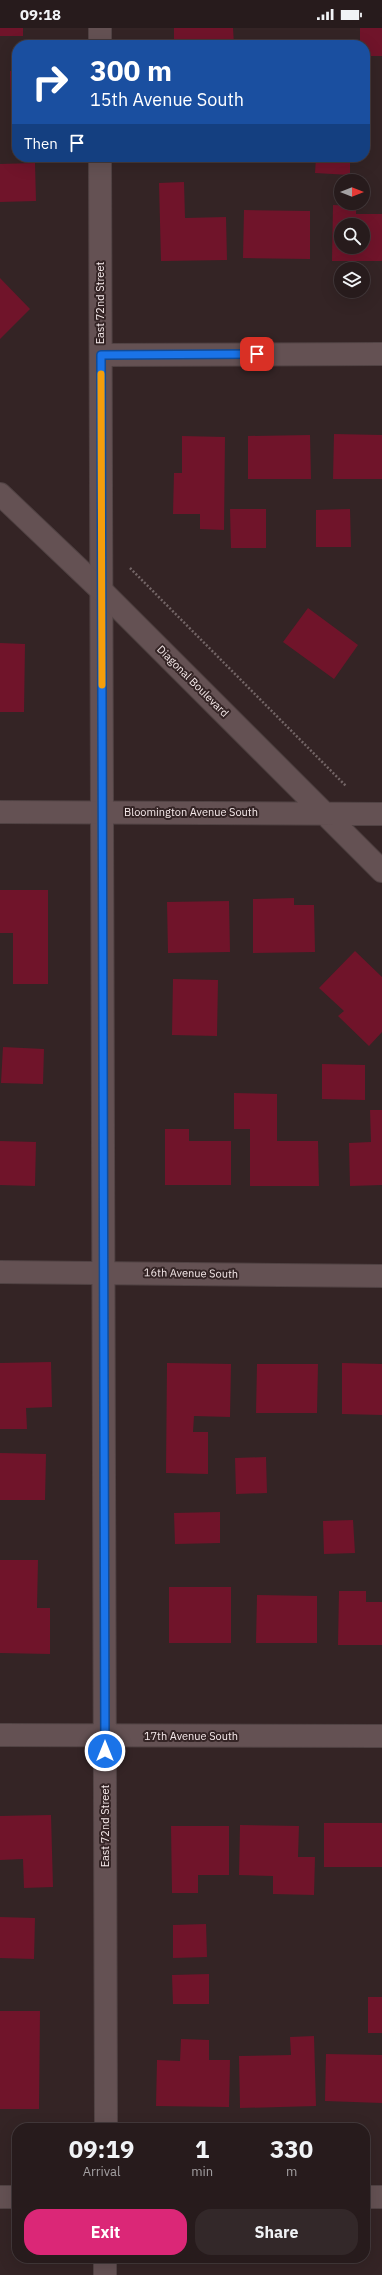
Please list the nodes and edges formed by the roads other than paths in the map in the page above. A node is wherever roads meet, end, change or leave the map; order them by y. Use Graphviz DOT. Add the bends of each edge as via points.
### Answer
graph roads {
  1 [pos="100,28"];
  2 [pos="100,40"];
  3 [pos="100,162"];
  4 [pos="382,354"];
  5 [pos="101,355"];
  6 [pos="0,494"];
  7 [pos="102,591"];
  8 [pos="0,812"];
  9 [pos="103,812"];
  10 [pos="324,813"];
  11 [pos="382,814"];
  12 [pos="382,871"];
  13 [pos="0,1272"];
  14 [pos="105,1272"];
  15 [pos="382,1276"];
  16 [pos="0,1735"];
  17 [pos="105,1736"];
  18 [pos="382,1736"];
  19 [pos="106,2123"];
  20 [pos="0,2197"];
  21 [pos="12,2197"];
  22 [pos="370,2197"];
  23 [pos="382,2198"];
  24 [pos="105,2263"];
  25 [pos="105,2275"];
  1 -- 2 [label="street"];
  3 -- 5 [label="street, East 72nd Street"];
  4 -- 5 [label="street"];
  5 -- 7 [label="street, East 72nd Street"];
  6 -- 7 [label="street, Diagonal Boulevard"];
  7 -- 9 [label="street, East 72nd Street"];
  7 -- 10 [label="street, Diagonal Boulevard"];
  8 -- 9 [label="street, Bloomington Avenue South"];
  9 -- 10 [label="street, Bloomington Avenue South"];
  9 -- 14 [label="street, East 72nd Street" via="101,857"];
  10 -- 11 [label="street, Bloomington Avenue South"];
  10 -- 12 [label="street, Diagonal Boulevard"];
  13 -- 14 [label="street, 16th Avenue South"];
  14 -- 15 [label="street, 16th Avenue South"];
  14 -- 17 [label="street, East 72nd Street"];
  16 -- 17 [label="street, 17th Avenue South"];
  17 -- 18 [label="street, 17th Avenue South"];
  17 -- 19 [label="street, East 72nd Street"];
  20 -- 21 [label="street"];
  22 -- 23 [label="street"];
  24 -- 25 [label="street"];
}
